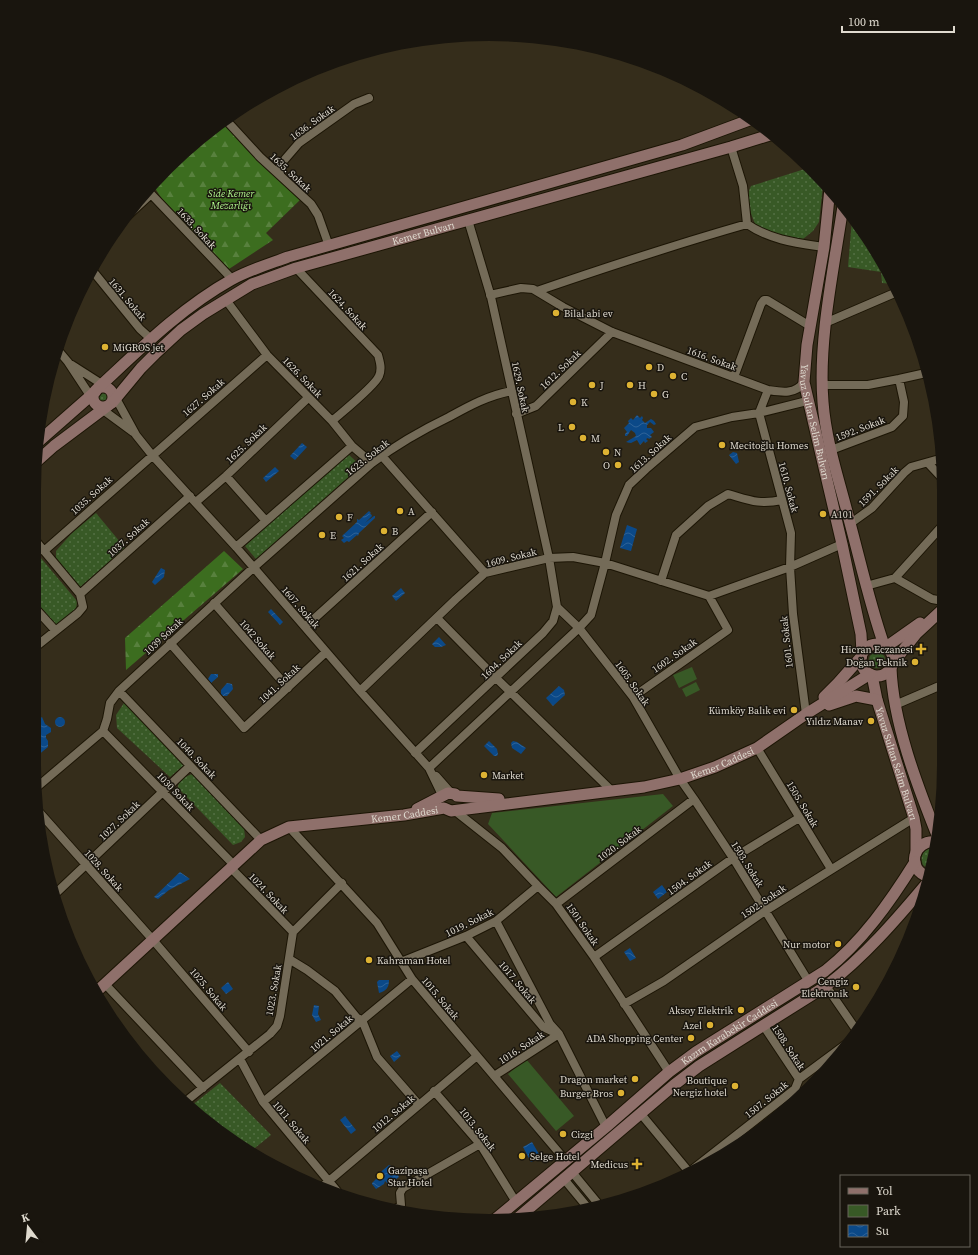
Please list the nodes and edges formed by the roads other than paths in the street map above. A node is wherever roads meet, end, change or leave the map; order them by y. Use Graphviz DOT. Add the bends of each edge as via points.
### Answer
graph roads {
  1 [pos="369,98"];
  2 [pos="745,122"];
  3 [pos="230,124"];
  4 [pos="766,137"];
  5 [pos="731,147"];
  6 [pos="280,175"];
  7 [pos="152,194"];
  8 [pos="829,198"];
  9 [pos="842,213"];
  10 [pos="468,220"];
  11 [pos="747,224"];
  12 [pos="329,246"];
  13 [pos="824,247"];
  14 [pos="296,268"];
  15 [pos="96,275"];
  16 [pos="232,279"];
  17 [pos="537,291"];
  18 [pos="892,294"];
  19 [pos="490,295"];
  20 [pos="226,300"];
  21 [pos="825,323"];
  22 [pos="810,326"];
  23 [pos="612,332"];
  24 [pos="152,339"];
  25 [pos="62,355"];
  26 [pos="267,355"];
  27 [pos="68,362"];
  28 [pos="922,374"];
  29 [pos="734,377"];
  30 [pos="899,379"];
  31 [pos="804,382"];
  32 [pos="822,385"];
  33 [pos="768,390"];
  34 [pos="512,391"];
  35 [pos="103,397"];
  36 [pos="308,398"];
  37 [pos="807,401"];
  38 [pos="759,413"];
  39 [pos="516,414"];
  40 [pos="332,421"];
  41 [pos="136,435"];
  42 [pos="44,438"];
  43 [pos="352,446"];
  44 [pos="831,450"];
  45 [pos="152,455"];
  46 [pos="42,456"];
  47 [pos="382,456"];
  48 [pos="936,460"];
  49 [pos="928,462"];
  50 [pos="372,463"];
  51 [pos="936,472"];
  52 [pos="226,476"];
  53 [pos="193,499"];
  54 [pos="782,500"];
  55 [pos="432,512"];
  56 [pos="266,521"];
  57 [pos="851,523"];
  58 [pos="937,532"];
  59 [pos="842,544"];
  60 [pos="41,547"];
  61 [pos="236,548"];
  62 [pos="44,551"];
  63 [pos="549,558"];
  64 [pos="605,563"];
  65 [pos="790,567"];
  66 [pos="253,568"];
  67 [pos="485,573"];
  68 [pos="895,578"];
  69 [pos="661,581"];
  70 [pos="866,586"];
  71 [pos="80,594"];
  72 [pos="709,596"];
  73 [pos="937,599"];
  74 [pos="214,603"];
  75 [pos="557,607"];
  76 [pos="937,613"];
  77 [pos="937,614"];
  78 [pos="41,615"];
  79 [pos="437,618"];
  80 [pos="305,627"];
  81 [pos="579,628"];
  82 [pos="55,630"];
  83 [pos="41,642"];
  84 [pos="170,643"];
  85 [pos="885,646"];
  86 [pos="326,652"];
  87 [pos="862,655"];
  88 [pos="892,666"];
  89 [pos="871,675"];
  90 [pos="496,678"];
  91 [pos="937,687"];
  92 [pos="288,688"];
  93 [pos="119,691"];
  94 [pos="360,691"];
  95 [pos="510,692"];
  96 [pos="633,697"];
  97 [pos="877,700"];
  98 [pos="895,706"];
  99 [pos="806,714"];
  100 [pos="103,731"];
  101 [pos="757,748"];
  102 [pos="415,753"];
  103 [pos="190,766"];
  104 [pos="429,768"];
  105 [pos="680,779"];
  106 [pos="42,783"];
  107 [pos="612,791"];
  108 [pos="163,792"];
  109 [pos="694,799"];
  110 [pos="450,801"];
  111 [pos="44,818"];
  112 [pos="800,818"];
  113 [pos="914,818"];
  114 [pos="933,824"];
  115 [pos="289,827"];
  116 [pos="261,840"];
  117 [pos="930,842"];
  118 [pos="915,857"];
  119 [pos="733,858"];
  120 [pos="86,865"];
  121 [pos="232,867"];
  122 [pos="831,869"];
  123 [pos="924,875"];
  124 [pos="342,884"];
  125 [pos="538,886"];
  126 [pos="59,891"];
  127 [pos="919,893"];
  128 [pos="915,903"];
  129 [pos="556,904"];
  130 [pos="908,905"];
  131 [pos="765,911"];
  132 [pos="496,922"];
  133 [pos="293,932"];
  134 [pos="466,936"];
  135 [pos="153,940"];
  136 [pos="594,957"];
  137 [pos="289,959"];
  138 [pos="401,962"];
  139 [pos="412,979"];
  140 [pos="809,982"];
  141 [pos="105,984"];
  142 [pos="826,986"];
  143 [pos="100,988"];
  144 [pos="624,1004"];
  145 [pos="362,1020"];
  146 [pos="763,1025"];
  147 [pos="853,1026"];
  148 [pos="559,1034"];
  149 [pos="249,1052"];
  150 [pos="831,1055"];
  151 [pos="477,1056"];
  152 [pos="240,1059"];
  153 [pos="669,1072"];
  154 [pos="494,1076"];
  155 [pos="798,1079"];
  156 [pos="203,1088"];
  157 [pos="798,1090"];
  158 [pos="434,1092"];
  159 [pos="189,1099"];
  160 [pos="263,1102"];
  161 [pos="419,1105"];
  162 [pos="782,1105"];
  163 [pos="641,1114"];
  164 [pos="606,1127"];
  165 [pos="480,1144"];
  166 [pos="722,1148"];
  167 [pos="566,1160"];
  168 [pos="686,1168"];
  169 [pos="568,1175"];
  170 [pos="326,1183"];
  171 [pos="595,1201"];
  172 [pos="516,1202"];
  173 [pos="585,1203"];
  174 [pos="401,1205"];
  175 [pos="524,1212"];
  176 [pos="502,1214"];
  1 -- 6 [label="street, 1636. Sokak" via="354,104 299,143 280,165"];
  2 -- 12 [label="main road, Kemer Bulvarı" via="682,145"];
  3 -- 6 [label="street, 1635. Sokak"];
  4 -- 5 [label="main road, Kemer Bulvarı"];
  5 -- 10 [label="main road, Kemer Bulvarı"];
  5 -- 11 [label="street" via="743,186"];
  6 -- 12 [label="street, 1635. Sokak" via="311,204 318,215"];
  7 -- 16 [label="street, 1633. Sokak"];
  8 -- 13 [label="main road, Yavuz Sultan Selim Bulvarı"];
  9 -- 21 [label="main road, Yavuz Sultan Selim Bulvarı"];
  10 -- 14 [label="main road, Kemer Bulvarı"];
  10 -- 19 [label="street, 1629. Sokak"];
  11 -- 13 [label="street" via="774,238"];
  11 -- 17 [label="street" via="668,247"];
  12 -- 16 [label="main road, Kemer Bulvarı" via="262,266"];
  13 -- 22 [label="main road, Yavuz Sultan Selim Bulvarı"];
  14 -- 20 [label="main road, Kemer Bulvarı" via="252,284"];
  14 -- 40 [label="street, 1624. Sokak" via="378,355 381,365 379,377"];
  15 -- 24 [label="street, 1631. Sokak" via="140,329"];
  16 -- 24 [label="main road, Kemer Bulvarı" via="210,292"];
  17 -- 19 [label="street" via="521,288"];
  17 -- 23 [label="street, 1616. Sokak"];
  18 -- 21 [label="street"];
  19 -- 34 [label="street, 1629. Sokak"];
  20 -- 26 [label="street, 1626. Sokak"];
  20 -- 35 [label="main road, Kemer Bulvarı" via="181,330 141,368"];
  21 -- 32 [label="main road, Yavuz Sultan Selim Bulvarı"];
  22 -- 29 [label="street" via="764,300"];
  22 -- 31 [label="main road, Yavuz Sultan Selim Bulvarı"];
  23 -- 29 [label="street, 1616. Sokak"];
  23 -- 39 [label="street, 1612. Sokak" via="536,406"];
  24 -- 35 [label="main road, Kemer Bulvarı"];
  25 -- 27 [label="street"];
  26 -- 36 [label="street, 1626. Sokak"];
  26 -- 45 [label="street, 1627. Sokak"];
  27 -- 35 [label="street"];
  27 -- 35 [label="street"];
  28 -- 30 [label="street"];
  29 -- 33 [label="street, 1616. Sokak"];
  30 -- 32 [label="street" via="868,385"];
  30 -- 44 [label="street, 1592. Sokak" via="904,402 903,416 892,427"];
  31 -- 33 [label="street, 1616. Sokak" via="794,391"];
  31 -- 37 [label="main road, Yavuz Sultan Selim Bulvarı"];
  32 -- 44 [label="main road, Yavuz Sultan Selim Bulvarı"];
  33 -- 38 [label="street"];
  34 -- 39 [label="street, 1629. Sokak"];
  34 -- 47 [label="street, 1623. Sokak" via="479,401"];
  35 -- 41 [label="street, 1607. Sokak"];
  35 -- 41 [label="street, 1607. Sokak"];
  35 -- 42 [label="main road, Kemer Bulvarı"];
  35 -- 46 [label="main road, Kemer Bulvarı"];
  36 -- 40 [label="street, 1626. Sokak"];
  36 -- 52 [label="street, 1625. Sokak"];
  37 -- 38 [label="street, 1613. Sokak"];
  37 -- 59 [label="main road, Yavuz Sultan Selim Bulvarı"];
  38 -- 54 [label="street, 1610. Sokak"];
  38 -- 64 [label="street, 1613. Sokak" via="695,427 646,468 629,485 616,515"];
  39 -- 63 [label="street, 1629. Sokak"];
  40 -- 43 [label="street, 1626. Sokak"];
  41 -- 45 [label="street, 1607. Sokak"];
  43 -- 50 [label="street, 1626. Sokak"];
  43 -- 56 [label="street"];
  44 -- 57 [label="main road, Yavuz Sultan Selim Bulvarı"];
  45 -- 53 [label="street, 1607. Sokak"];
  45 -- 62 [label="street, 1035. Sokak"];
  47 -- 50 [label="street, 1623. Sokak"];
  47 -- 55 [label="street"];
  48 -- 49 [label="street, 1591. Sokak"];
  49 -- 51 [label="street"];
  49 -- 57 [label="street, 1591. Sokak" via="911,467 872,508"];
  50 -- 66 [label="street, 1623. Sokak"];
  52 -- 53 [label="street, 1625. Sokak"];
  52 -- 56 [label="street"];
  53 -- 61 [label="street, 1607. Sokak"];
  53 -- 71 [label="street, 1037. Sokak"];
  54 -- 65 [label="street, 1610. Sokak" via="791,533"];
  54 -- 69 [label="street" via="752,502 728,494 708,506 676,535"];
  55 -- 67 [label="street"];
  55 -- 80 [label="street, 1621. Sokak"];
  56 -- 61 [label="street"];
  57 -- 70 [label="main road, Yavuz Sultan Selim Bulvarı"];
  58 -- 68 [label="street"];
  59 -- 65 [label="street"];
  59 -- 87 [label="main road, Yavuz Sultan Selim Bulvarı" via="861,634"];
  60 -- 62 [label="street"];
  61 -- 66 [label="street, 1607. Sokak"];
  62 -- 71 [label="street"];
  63 -- 64 [label="street, 1609. Sokak" via="573,557"];
  63 -- 67 [label="street, 1609. Sokak"];
  63 -- 75 [label="street"];
  64 -- 69 [label="street, 1609. Sokak"];
  64 -- 81 [label="street, 1613. Sokak" via="591,615"];
  65 -- 72 [label="street"];
  65 -- 99 [label="street, 1601. Sokak" via="793,614"];
  66 -- 74 [label="street, 1039 Sokak"];
  66 -- 80 [label="street, 1607. Sokak"];
  67 -- 79 [label="street, 1609. Sokak"];
  68 -- 70 [label="street"];
  68 -- 73 [label="street"];
  69 -- 72 [label="street, 1609. Sokak"];
  70 -- 85 [label="main road, Yavuz Sultan Selim Bulvarı"];
  71 -- 82 [label="street" via="83,606 78,613"];
  72 -- 96 [label="street, 1602. Sokak" via="728,630"];
  74 -- 84 [label="street, 1039 Sokak"];
  74 -- 92 [label="street, 1042 Sokak"];
  75 -- 81 [label="street, 1605. Sokak"];
  75 -- 90 [label="street, 1604. Sokak" via="552,621 543,633"];
  76 -- 85 [label="main road"];
  77 -- 88 [label="main road" via="916,634"];
  78 -- 82 [label="street"];
  79 -- 90 [label="street"];
  79 -- 94 [label="street, 1609. Sokak"];
  80 -- 86 [label="street, 1607. Sokak"];
  81 -- 95 [label="street, 1613. Sokak"];
  81 -- 96 [label="street, 1605. Sokak"];
  82 -- 83 [label="street"];
  84 -- 92 [label="street, 1041. Sokak" via="244,728"];
  84 -- 93 [label="street, 1039 Sokak"];
  85 -- 87 [label="main road" via="873,644 865,649"];
  85 -- 88 [label="main road" via="892,654"];
  86 -- 92 [label="street, 1041. Sokak"];
  86 -- 94 [label="street, 1607. Sokak"];
  87 -- 89 [label="main road" via="862,667"];
  87 -- 99 [label="main road, Kemer Caddesi" via="838,684"];
  88 -- 89 [label="main road" via="884,674"];
  88 -- 98 [label="main road, Yavuz Sultan Selim Bulvarı"];
  89 -- 97 [label="main road, Yavuz Sultan Selim Bulvarı"];
  89 -- 99 [label="main road, Kemer Caddesi"];
  90 -- 95 [label="street"];
  90 -- 102 [label="street, 1604. Sokak"];
  91 -- 98 [label="street"];
  93 -- 100 [label="street, 1039 Sokak" via="110,704"];
  93 -- 103 [label="street, 1040. Sokak"];
  94 -- 102 [label="street, 1607. Sokak"];
  95 -- 104 [label="street, 1613. Sokak"];
  95 -- 107 [label="street"];
  96 -- 105 [label="street, 1605. Sokak"];
  97 -- 99 [label="main road" via="856,696"];
  97 -- 113 [label="main road, Yavuz Sultan Selim Bulvarı"];
  98 -- 114 [label="main road, Yavuz Sultan Selim Bulvarı"];
  99 -- 101 [label="main road, Kemer Caddesi"];
  100 -- 106 [label="street"];
  100 -- 108 [label="street, 1030 Sokak"];
  101 -- 105 [label="main road, Kemer Caddesi" via="716,767"];
  101 -- 112 [label="street, 1505. Sokak"];
  102 -- 104 [label="street, 1607. Sokak"];
  103 -- 108 [label="street, 1027. Sokak"];
  103 -- 116 [label="street, 1040. Sokak"];
  104 -- 110 [label="street, 1607. Sokak"];
  105 -- 107 [label="main road, Kemer Caddesi"];
  105 -- 109 [label="street, 1503. Sokak"];
  107 -- 110 [label="main road, Kemer Caddesi" via="526,801"];
  108 -- 120 [label="street, 1027. Sokak"];
  108 -- 121 [label="street, 1030 Sokak"];
  109 -- 119 [label="street, 1503. Sokak"];
  109 -- 129 [label="street, 1020. Sokak"];
  110 -- 115 [label="main road, Kemer Caddesi" via="404,816"];
  110 -- 125 [label="street, 1501 Sokak" via="502,848"];
  111 -- 120 [label="street, 1028. Sokak"];
  112 -- 119 [label="street, 1504. Sokak"];
  112 -- 122 [label="street, 1505. Sokak"];
  113 -- 118 [label="main road, Yavuz Sultan Selim Bulvarı"];
  113 -- 122 [label="street, 1502. Sokak"];
  115 -- 116 [label="main road, Kemer Caddesi"];
  115 -- 124 [label="street, 1015. Sokak"];
  116 -- 121 [label="main road, Kemer Caddesi"];
  117 -- 118 [label="main road" via="924,844"];
  118 -- 123 [label="main road" via="919,871"];
  118 -- 140 [label="main road, Kazım Karabekir Caddesi" via="894,894 868,929 852,947"];
  119 -- 131 [label="street, 1503. Sokak"];
  119 -- 136 [label="street, 1504. Sokak"];
  120 -- 126 [label="street, 1027. Sokak"];
  120 -- 135 [label="street, 1028. Sokak"];
  121 -- 133 [label="street, 1024. Sokak"];
  121 -- 135 [label="main road, Kemer Caddesi"];
  122 -- 131 [label="street, 1502. Sokak"];
  124 -- 133 [label="street"];
  124 -- 138 [label="street, 1015. Sokak" via="377,923"];
  125 -- 129 [label="street, 1501 Sokak"];
  125 -- 132 [label="street, 1019. Sokak"];
  127 -- 130 [label="main road, Kazım Karabekir Caddesi"];
  128 -- 130 [label="main road"];
  129 -- 136 [label="street, 1501 Sokak"];
  130 -- 142 [label="main road, Kazım Karabekir Caddesi" via="865,953"];
  131 -- 140 [label="street, 1503. Sokak"];
  131 -- 144 [label="street, 1502. Sokak" via="664,981"];
  132 -- 134 [label="street, 1019. Sokak"];
  132 -- 148 [label="street, 1017. Sokak" via="550,1024"];
  133 -- 137 [label="street, 1023. Sokak"];
  134 -- 138 [label="street, 1019. Sokak"];
  134 -- 148 [label="street, 1017. Sokak" via="543,1027"];
  135 -- 141 [label="main road, Kemer Caddesi"];
  135 -- 149 [label="street, 1025. Sokak"];
  136 -- 144 [label="street, 1501 Sokak"];
  137 -- 145 [label="street" via="335,991 357,1018"];
  137 -- 149 [label="street, 1023. Sokak" via="277,1026"];
  138 -- 139 [label="street, 1015. Sokak"];
  139 -- 145 [label="street, 1021. Sokak"];
  139 -- 151 [label="street, 1015. Sokak"];
  140 -- 153 [label="main road, Kazım Karabekir Caddesi"];
  141 -- 143 [label="main road, Kemer Caddesi"];
  141 -- 156 [label="street"];
  142 -- 146 [label="main road, Kazım Karabekir Caddesi"];
  142 -- 147 [label="street"];
  144 -- 153 [label="street, 1501 Sokak"];
  145 -- 160 [label="street, 1021. Sokak"];
  145 -- 161 [label="street" via="377,1057"];
  146 -- 155 [label="street, 1508. Sokak"];
  146 -- 163 [label="main road, Kazım Karabekir Caddesi" via="699,1066"];
  148 -- 154 [label="street, 1016. Sokak"];
  148 -- 164 [label="street, 1017. Sokak"];
  149 -- 152 [label="street, 1023. Sokak"];
  150 -- 155 [label="street, 1507. Sokak"];
  151 -- 154 [label="street, 1015. Sokak"];
  151 -- 158 [label="street, 1012. Sokak"];
  152 -- 156 [label="street, 1023. Sokak"];
  152 -- 160 [label="street, 1011. Sokak"];
  153 -- 164 [label="main road, Kazım Karabekir Caddesi"];
  154 -- 167 [label="street, 1015. Sokak"];
  155 -- 157 [label="street, 1507. Sokak"];
  156 -- 159 [label="street, 1023. Sokak"];
  158 -- 161 [label="street, 1012. Sokak"];
  158 -- 165 [label="street, 1013. Sokak"];
  160 -- 170 [label="street, 1011. Sokak"];
  161 -- 170 [label="street, 1012. Sokak"];
  162 -- 166 [label="street, 1507. Sokak"];
  163 -- 168 [label="street"];
  163 -- 169 [label="main road, Kazım Karabekir Caddesi"];
  164 -- 167 [label="main road, Kazım Karabekir Caddesi"];
  165 -- 172 [label="street, 1013. Sokak"];
  165 -- 174 [label="street" via="403,1188 400,1193"];
  167 -- 172 [label="main road, Kazım Karabekir Caddesi"];
  169 -- 171 [label="street"];
  169 -- 173 [label="street"];
  169 -- 175 [label="main road, Kazım Karabekir Caddesi"];
  172 -- 176 [label="main road, Kazım Karabekir Caddesi"];
}
